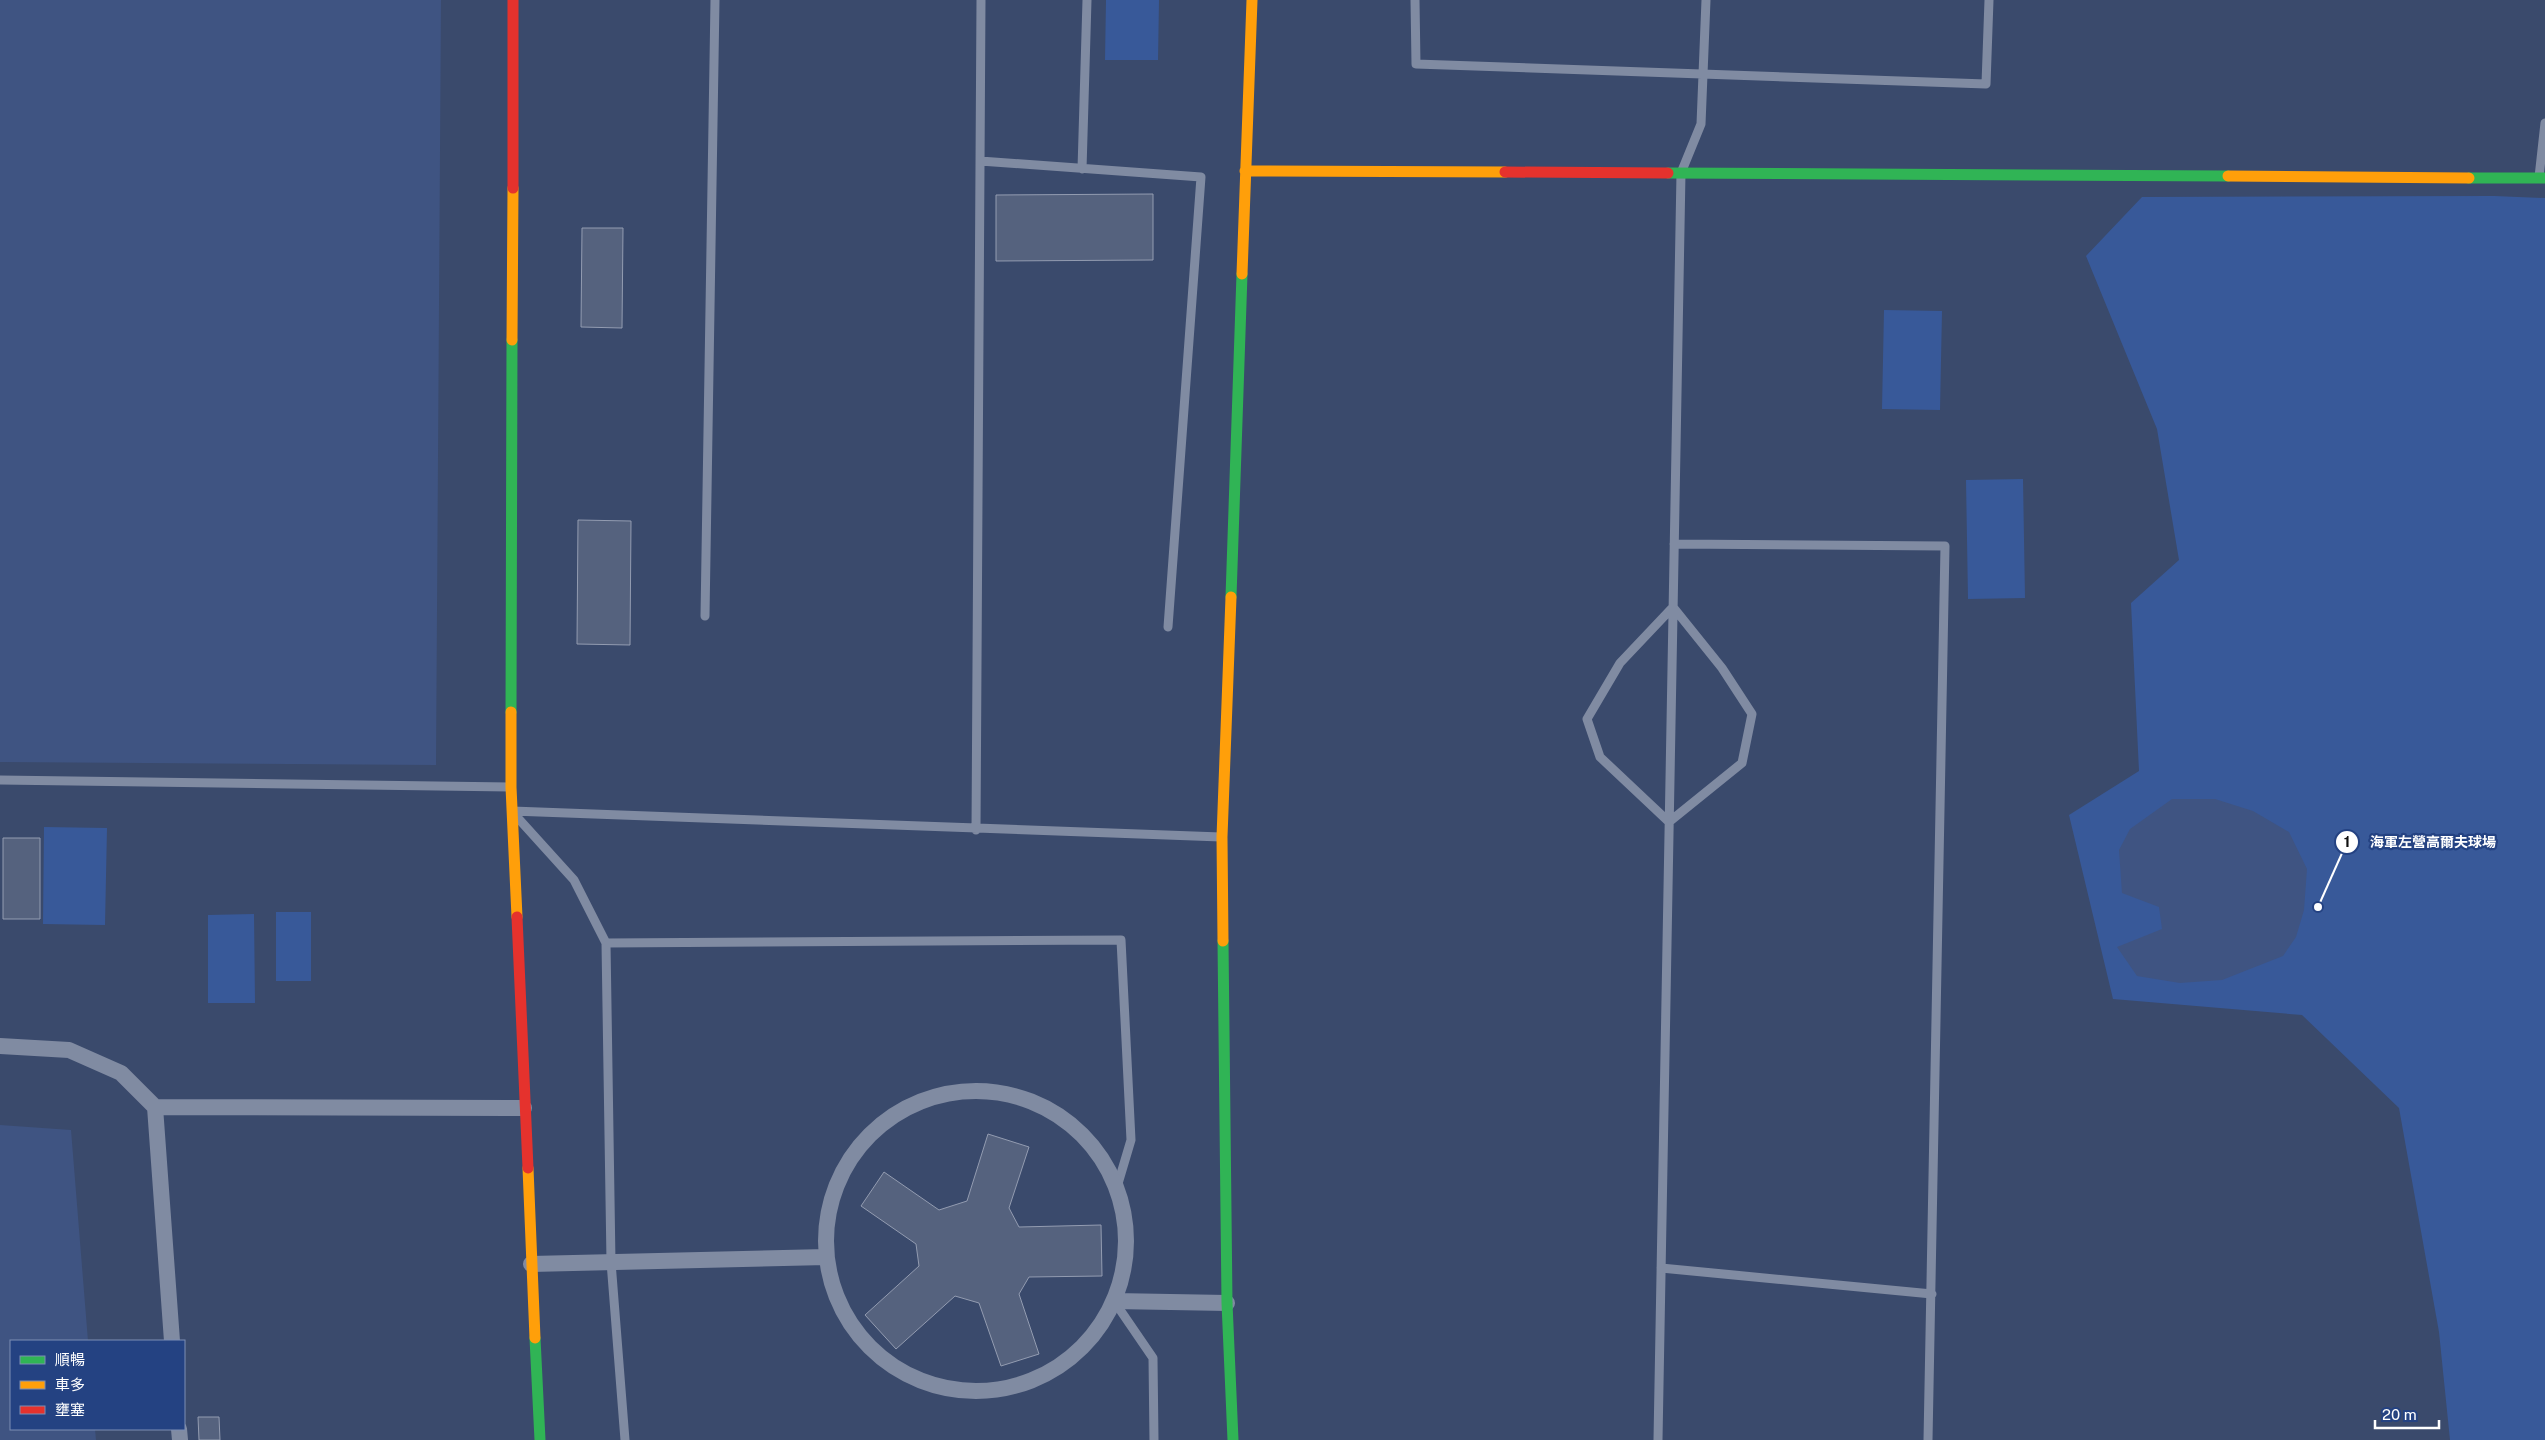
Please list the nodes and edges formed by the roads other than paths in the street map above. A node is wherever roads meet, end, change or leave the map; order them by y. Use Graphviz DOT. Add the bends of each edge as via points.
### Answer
graph roads {
  1 [pos="514,0"];
  2 [pos="715,0"];
  3 [pos="981,0"];
  4 [pos="1087,0"];
  5 [pos="1252,0"];
  6 [pos="1415,0"];
  7 [pos="1706,0"];
  8 [pos="1989,0"];
  9 [pos="1703,75"];
  10 [pos="2545,123"];
  11 [pos="980,161"];
  12 [pos="1082,168"];
  13 [pos="1245,171"];
  14 [pos="1681,173"];
  15 [pos="2542,178"];
  16 [pos="1674,544"];
  17 [pos="1673,606"];
  18 [pos="705,616"];
  19 [pos="1168,627"];
  20 [pos="0,780"];
  21 [pos="511,786"];
  22 [pos="512,811"];
  23 [pos="1669,822"];
  24 [pos="976,830"];
  25 [pos="1222,837"];
  26 [pos="606,943"];
  27 [pos="0,1046"];
  28 [pos="155,1107"];
  29 [pos="524,1108"];
  30 [pos="1116,1187"];
  31 [pos="826,1257"];
  32 [pos="611,1262"];
  33 [pos="531,1264"];
  34 [pos="1661,1268"];
  35 [pos="1932,1294"];
  36 [pos="1114,1301"];
  37 [pos="1227,1303"];
  38 [pos="172,1340"];
  39 [pos="540,1440"];
  40 [pos="625,1440"];
  41 [pos="1154,1440"];
  42 [pos="1233,1440"];
  43 [pos="1658,1440"];
  44 [pos="1928,1440"];
  1 -- 21 [label="street"];
  2 -- 18 [label="lane"];
  3 -- 11 [label="lane"];
  4 -- 12 [label="lane"];
  5 -- 13 [label="street"];
  6 -- 9 [label="lane" via="1416,64"];
  7 -- 9 [label="lane"];
  8 -- 9 [label="lane" via="1986,84"];
  9 -- 14 [label="lane" via="1701,124"];
  10 -- 15 [label="lane"];
  11 -- 12 [label="lane"];
  11 -- 24 [label="lane"];
  12 -- 19 [label="lane" via="1201,177"];
  13 -- 14 [label="street"];
  13 -- 25 [label="street"];
  14 -- 15 [label="street"];
  14 -- 16 [label="lane"];
  16 -- 17 [label="lane"];
  16 -- 35 [label="lane" via="1945,546"];
  17 -- 23 [label="lane"];
  17 -- 23 [label="lane" via="1722,668 1752,714 1742,763"];
  17 -- 23 [label="lane" via="1620,663 1587,718 1600,757"];
  20 -- 21 [label="lane"];
  21 -- 22 [label="street"];
  22 -- 24 [label="lane"];
  22 -- 26 [label="lane" via="574,880"];
  22 -- 29 [label="street"];
  23 -- 34 [label="lane"];
  24 -- 25 [label="lane"];
  25 -- 37 [label="street"];
  26 -- 30 [label="lane" via="1121,940 1131,1140"];
  26 -- 32 [label="lane"];
  27 -- 28 [label="street" via="69,1050 121,1073"];
  28 -- 29 [label="street"];
  28 -- 38 [label="street"];
  29 -- 33 [label="street"];
  30 -- 31 [label="street" via="1094,1149 1075,1129 1046,1108 1003,1094 976,1091 940,1095 899,1113 877,1128 852,1155 835,1186 826,1221"];
  30 -- 36 [label="street" via="1126,1225 1125,1263"];
  31 -- 32 [label="street"];
  31 -- 36 [label="street" via="832,1286 844,1314 862,1339 884,1360 909,1376 961,1390 998,1390 1028,1382 1055,1369 1079,1350 1099,1327"];
  32 -- 33 [label="street"];
  32 -- 40 [label="lane"];
  33 -- 39 [label="street"];
  34 -- 35 [label="lane"];
  34 -- 43 [label="lane"];
  35 -- 44 [label="lane"];
  36 -- 37 [label="street"];
  36 -- 41 [label="lane" via="1153,1358"];
  37 -- 42 [label="street"];
}
